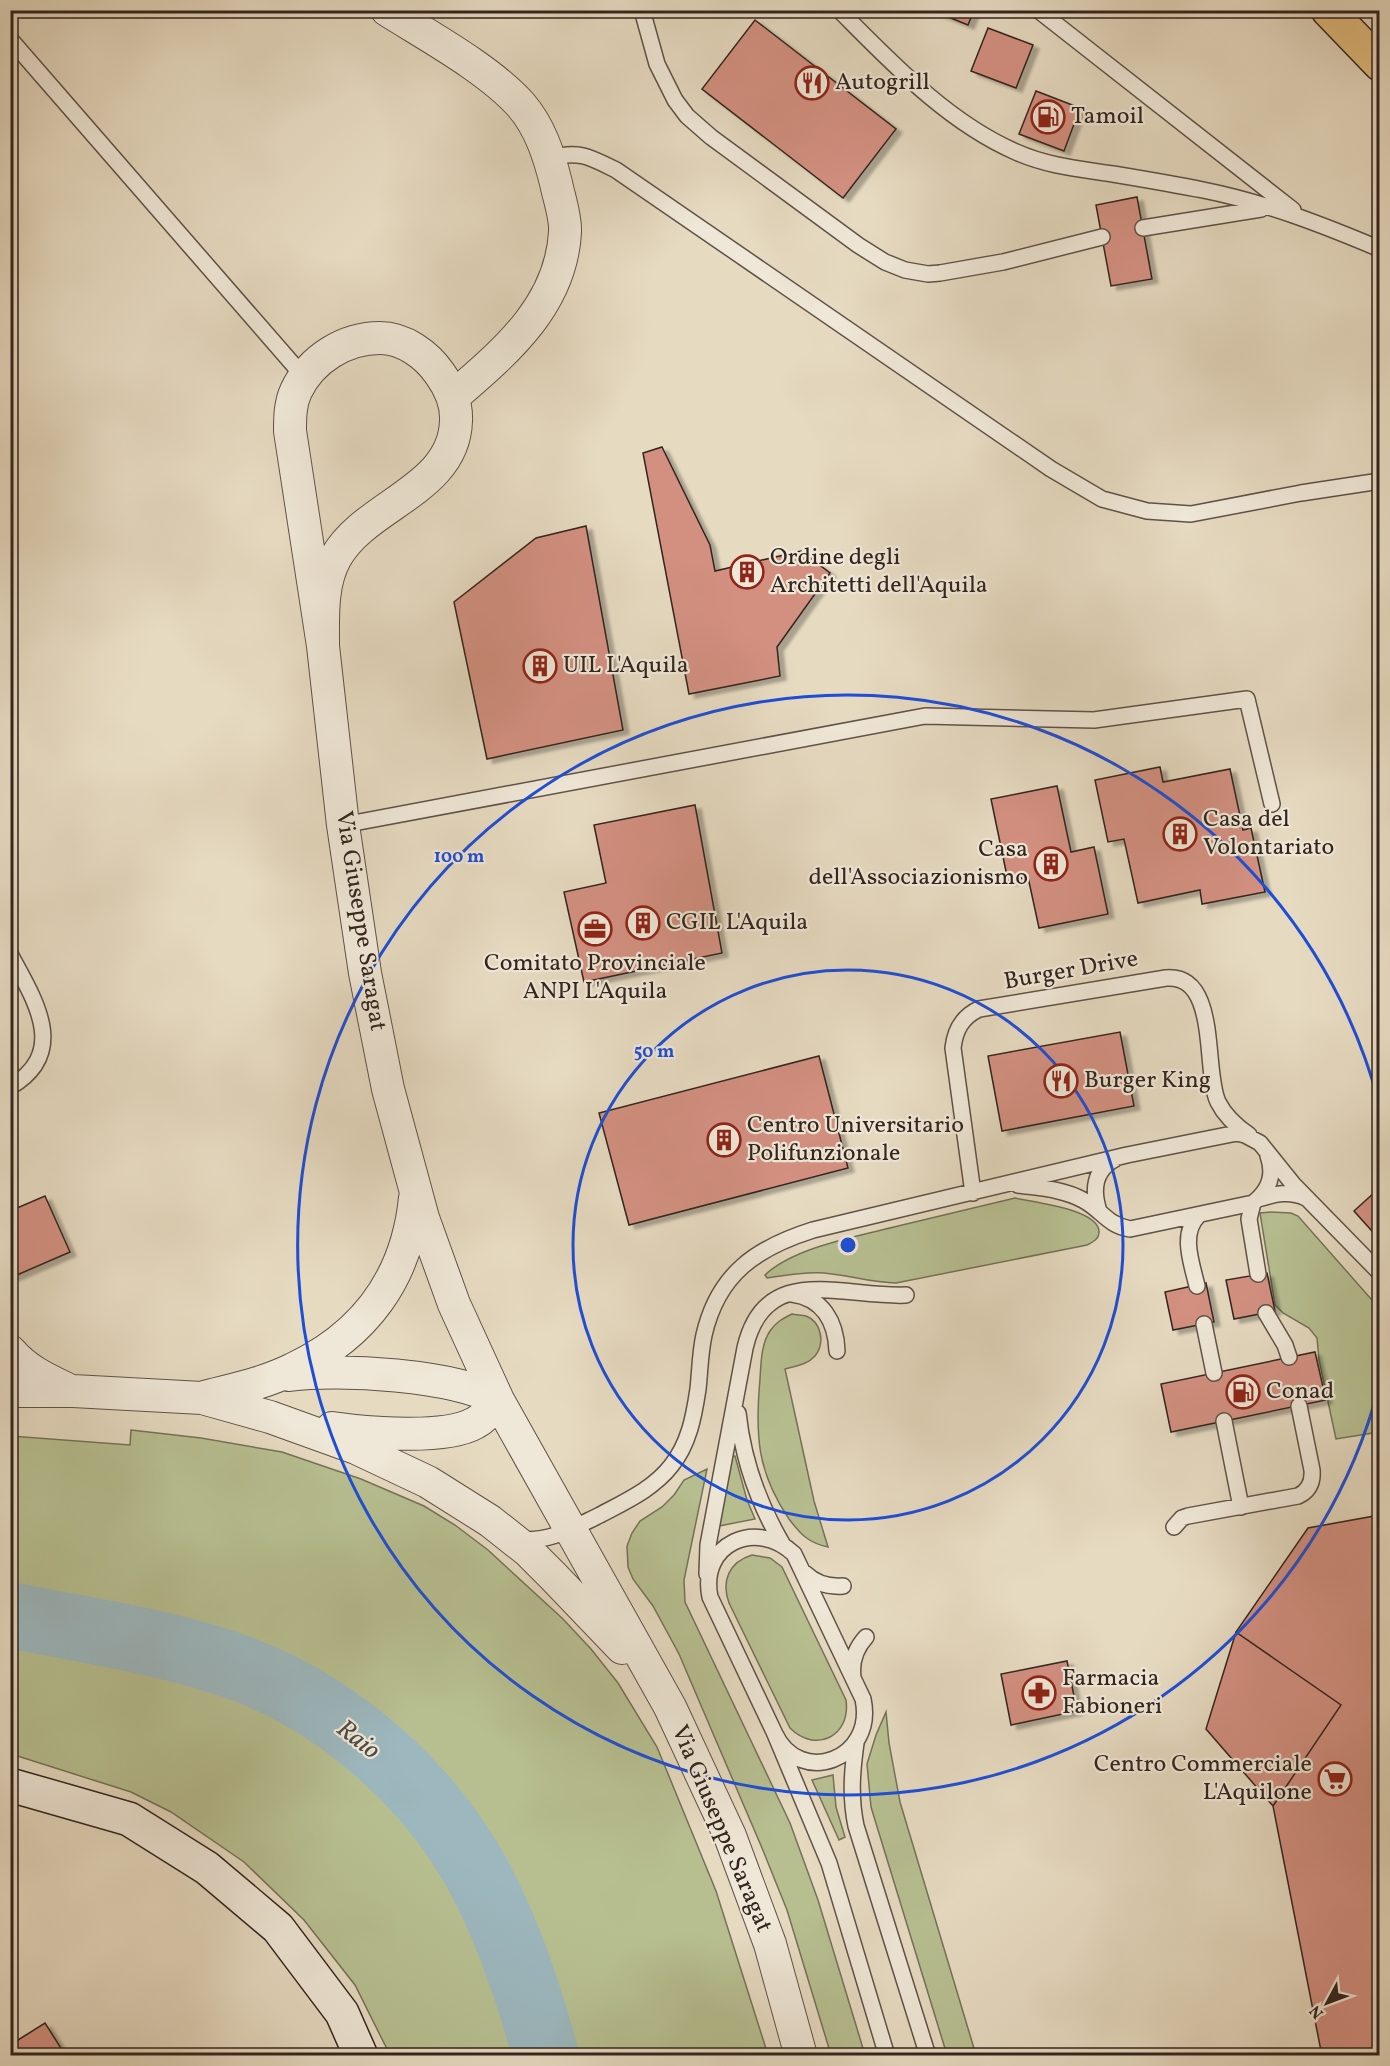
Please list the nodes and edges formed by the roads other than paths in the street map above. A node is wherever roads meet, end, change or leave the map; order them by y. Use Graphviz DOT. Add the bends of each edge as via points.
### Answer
graph roads {
  1 [pos="387,10"];
  2 [pos="642,10"];
  3 [pos="839,10"];
  4 [pos="1038,10"];
  5 [pos="1328,10"];
  6 [pos="10,39"];
  7 [pos="1380,64"];
  8 [pos="550,159"];
  9 [pos="1273,209"];
  10 [pos="1313,222"];
  11 [pos="1143,228"];
  12 [pos="1102,237"];
  13 [pos="1380,249"];
  14 [pos="304,377"];
  15 [pos="453,397"];
  16 [pos="1380,481"];
  17 [pos="323,646"];
  18 [pos="1272,804"];
  19 [pos="343,825"];
  20 [pos="10,954"];
  21 [pos="10,1087"];
  22 [pos="1254,1139"];
  23 [pos="1265,1150"];
  24 [pos="1117,1158"];
  25 [pos="1012,1184"];
  26 [pos="416,1192"];
  27 [pos="973,1193"];
  28 [pos="1308,1200"];
  29 [pos="1255,1201"];
  30 [pos="1099,1211"];
  31 [pos="1198,1216"];
  32 [pos="1380,1273"];
  33 [pos="1258,1274"];
  34 [pos="1197,1286"];
  35 [pos="790,1293"];
  36 [pos="906,1295"];
  37 [pos="1266,1313"];
  38 [pos="1204,1324"];
  39 [pos="10,1351"];
  40 [pos="837,1351"];
  41 [pos="1289,1357"];
  42 [pos="1214,1373"];
  43 [pos="270,1379"];
  44 [pos="10,1391"];
  45 [pos="73,1391"];
  46 [pos="737,1395"];
  47 [pos="202,1398"];
  48 [pos="498,1401"];
  49 [pos="1299,1406"];
  50 [pos="270,1417"];
  51 [pos="1224,1421"];
  52 [pos="1241,1507"];
  53 [pos="1174,1527"];
  54 [pos="570,1530"];
  55 [pos="510,1537"];
  56 [pos="783,1545"];
  57 [pos="800,1567"];
  58 [pos="843,1586"];
  59 [pos="708,1589"];
  60 [pos="866,1637"];
  61 [pos="854,1679"];
  62 [pos="670,1707"];
  63 [pos="774,1734"];
  64 [pos="856,1743"];
  65 [pos="10,1785"];
  66 [pos="361,2055"];
  67 [pos="801,2055"];
  68 [pos="887,2055"];
  69 [pos="928,2055"];
  1 -- 8 [label="street" via="490,78 520,105 537,127"];
  2 -- 12 [label="lane" via="657,64 687,116 885,262 905,270 940,273"];
  3 -- 9 [label="lane" via="950,112 1016,152 1067,168 1197,189"];
  4 -- 10 [label="lane" via="1281,202"];
  5 -- 7 [label="highway"];
  6 -- 14 [label="lane"];
  8 -- 15 [label="street" via="565,231 557,277 532,321 494,362"];
  8 -- 16 [label="lane" via="566,154 586,155 616,170 1051,469 1101,499 1147,511 1191,514"];
  9 -- 10 [label="lane"];
  9 -- 11 [label="lane"];
  10 -- 13 [label="lane"];
  14 -- 15 [label="street, Via Giuseppe Saragat" via="331,351 347,343 395,339 434,366"];
  14 -- 17 [label="street, Via Giuseppe Saragat" via="293,402 290,432"];
  15 -- 17 [label="street, Via Giuseppe Saragat" via="456,434 439,465 355,534 336,556 326,585"];
  17 -- 19 [label="street, Via Giuseppe Saragat"];
  18 -- 19 [label="lane" via="1247,699 1094,720 925,716"];
  19 -- 26 [label="street, Via Giuseppe Saragat" via="388,1089"];
  20 -- 21 [label="lane" via="37,1006 44,1037 34,1065"];
  22 -- 23 [label="lane"];
  22 -- 24 [label="lane" via="1229,1134"];
  22 -- 27 [label="lane, Burger Drive" via="1231,1120 1217,1101 1203,1006 1195,991 1181,980 1166,978 979,1010 960,1024 953,1048"];
  23 -- 28 [label="lane"];
  23 -- 29 [label="lane" via="1271,1164 1271,1179"];
  24 -- 25 [label="lane"];
  24 -- 30 [label="lane" via="1104,1167 1096,1182 1094,1192"];
  25 -- 27 [label="lane"];
  25 -- 30 [label="lane" via="1071,1194"];
  26 -- 43 [label="street, Via Giuseppe Saragat" via="405,1245 376,1305 327,1350"];
  26 -- 48 [label="street, Via Giuseppe Saragat" via="447,1285"];
  27 -- 54 [label="lane" via="813,1230 780,1242 751,1259 726,1283 709,1317 690,1431 672,1465 642,1492"];
  28 -- 29 [label="lane" via="1284,1193"];
  28 -- 32 [label="lane"];
  29 -- 31 [label="lane"];
  29 -- 33 [label="lane" via="1249,1219"];
  30 -- 31 [label="lane" via="1112,1224 1130,1229"];
  31 -- 34 [label="lane" via="1191,1225 1188,1241"];
  35 -- 36 [label="lane" via="824,1288"];
  35 -- 40 [label="lane" via="808,1298 823,1309 834,1326"];
  35 -- 46 [label="lane" via="774,1299 755,1318"];
  37 -- 41 [label="lane"];
  38 -- 42 [label="lane"];
  39 -- 45 [label="street, Via Giuseppe Saragat" via="38,1376"];
  43 -- 47 [label="street, Via Giuseppe Saragat"];
  43 -- 48 [label="street, Via Giuseppe Saragat" via="314,1372 362,1373 456,1386"];
  44 -- 45 [label="street, Via Giuseppe Saragat"];
  45 -- 47 [label="street, Via Giuseppe Saragat"];
  46 -- 56 [label="lane" via="741,1436 751,1475"];
  46 -- 59 [label="lane" via="708,1545"];
  47 -- 50 [label="street, Via Giuseppe Saragat"];
  48 -- 50 [label="street, Via Giuseppe Saragat" via="475,1424 434,1432 346,1430"];
  48 -- 54 [label="street, Via Giuseppe Saragat"];
  49 -- 52 [label="lane" via="1312,1470 1310,1484 1298,1496"];
  50 -- 55 [label="street, Via Giuseppe Saragat" via="356,1448 428,1482"];
  51 -- 52 [label="lane"];
  52 -- 53 [label="lane" via="1188,1516"];
  54 -- 55 [label="lane" via="539,1540"];
  54 -- 62 [label="street, Via Giuseppe Saragat"];
  55 -- 62 [label="street, Via Giuseppe Saragat" via="554,1576 627,1652"];
  56 -- 57 [label="lane" via="794,1554"];
  56 -- 59 [label="lane" via="761,1537 732,1543 712,1566"];
  57 -- 58 [label="lane" via="817,1582"];
  57 -- 61 [label="lane"];
  59 -- 63 [label="lane"];
  60 -- 61 [label="lane" via="853,1662"];
  61 -- 64 [label="lane" via="866,1716"];
  62 -- 67 [label="street, Via Giuseppe Saragat" via="748,1883 770,1944"];
  63 -- 64 [label="lane" via="787,1751 815,1762 836,1759"];
  63 -- 68 [label="lane" via="834,1879"];
  64 -- 69 [label="lane" via="851,1784 856,1826"];
  65 -- 66 [label="main road" via="129,1819 207,1868 278,1928 342,2013"];
}
